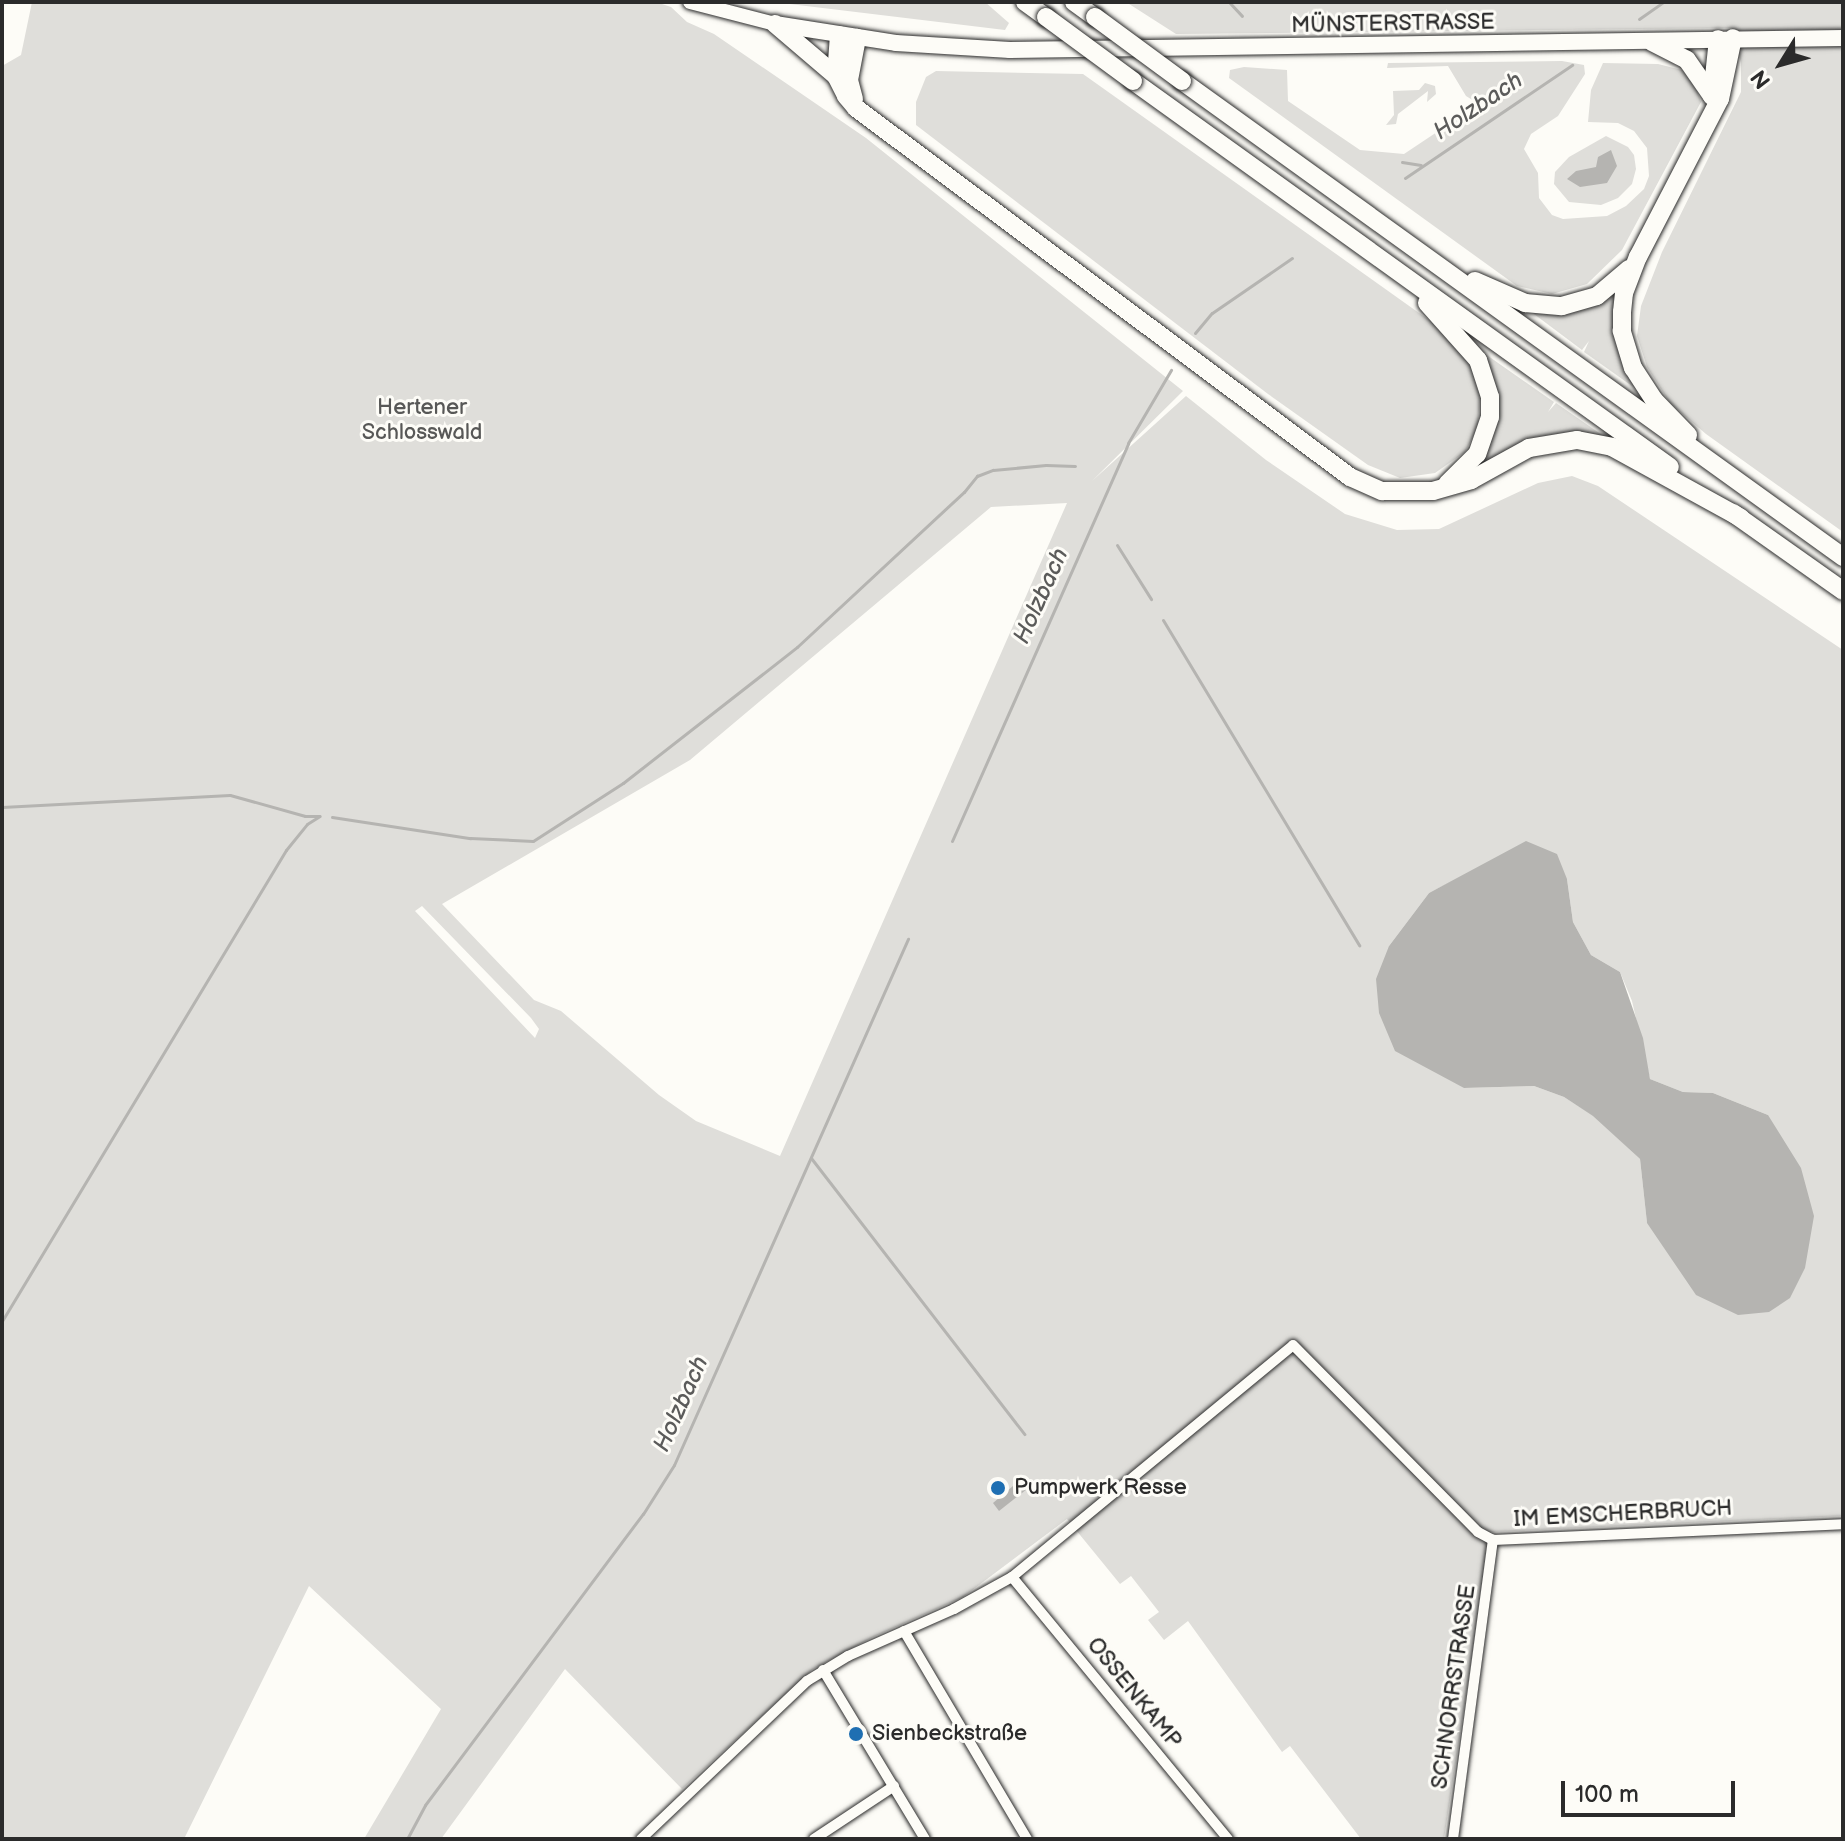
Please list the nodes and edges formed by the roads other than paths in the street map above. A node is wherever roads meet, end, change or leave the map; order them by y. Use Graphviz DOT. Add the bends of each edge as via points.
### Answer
graph roads {
  1 [pos="690,2"];
  2 [pos="1025,2"];
  3 [pos="1074,2"];
  4 [pos="775,24"];
  5 [pos="848,37"];
  6 [pos="1725,38"];
  7 [pos="1843,38"];
  8 [pos="1652,42"];
  9 [pos="836,76"];
  10 [pos="1712,96"];
  11 [pos="865,115"];
  12 [pos="1698,140"];
  13 [pos="1638,257"];
  14 [pos="1434,261"];
  15 [pos="1391,267"];
  16 [pos="1726,473"];
  17 [pos="1433,491"];
  18 [pos="1741,518"];
  19 [pos="1843,557"];
  20 [pos="1843,591"];
  21 [pos="1843,1524"];
  22 [pos="1493,1540"];
  23 [pos="1012,1577"];
  24 [pos="904,1631"];
  25 [pos="823,1670"];
  26 [pos="894,1786"];
  27 [pos="1224,1838"];
  28 [pos="641,1839"];
  29 [pos="814,1839"];
  30 [pos="925,1839"];
  31 [pos="1027,1839"];
  32 [pos="1453,1839"];
  1 -- 4 [label="main road"];
  2 -- 15 [label="highway, bridge"];
  3 -- 14 [label="highway, bridge"];
  4 -- 5 [label="main road, MÜNSTERSTRASSE"];
  4 -- 9 [label="highway"];
  5 -- 8 [label="main road, MÜNSTERSTRASSE" via="943,48 1025,50"];
  5 -- 9 [label="highway"];
  5 -- 11 [label="highway" via="851,92"];
  6 -- 7 [label="main road, MÜNSTERSTRASSE"];
  6 -- 8 [label="main road, MÜNSTERSTRASSE"];
  6 -- 10 [label="highway"];
  6 -- 12 [label="highway" via="1720,99"];
  8 -- 10 [label="highway" via="1687,60"];
  9 -- 11 [label="highway"];
  10 -- 12 [label="highway"];
  11 -- 17 [label="highway" via="1331,466 1382,491"];
  12 -- 13 [label="highway"];
  13 -- 14 [label="highway" via="1605,291 1562,306 1508,297"];
  13 -- 16 [label="highway" via="1622,312 1633,368 1654,400"];
  14 -- 16 [label="highway"];
  15 -- 17 [label="highway" via="1466,344 1478,360 1490,397 1490,417 1477,454 1450,482"];
  15 -- 18 [label="highway"];
  16 -- 19 [label="highway"];
  17 -- 18 [label="highway" via="1471,480 1529,448 1577,440 1612,447"];
  18 -- 20 [label="highway"];
  21 -- 22 [label="street, IM EMSCHERBRUCH"];
  22 -- 23 [label="street, IM EMSCHERBRUCH" via="1478,1532 1293,1345"];
  22 -- 32 [label="street, SCHNORRSTRASSE"];
  23 -- 24 [label="street"];
  23 -- 27 [label="street, OSSENKAMP"];
  24 -- 25 [label="street"];
  24 -- 31 [label="street"];
  25 -- 26 [label="street"];
  25 -- 28 [label="street"];
  26 -- 29 [label="street"];
  26 -- 30 [label="street"];
}
